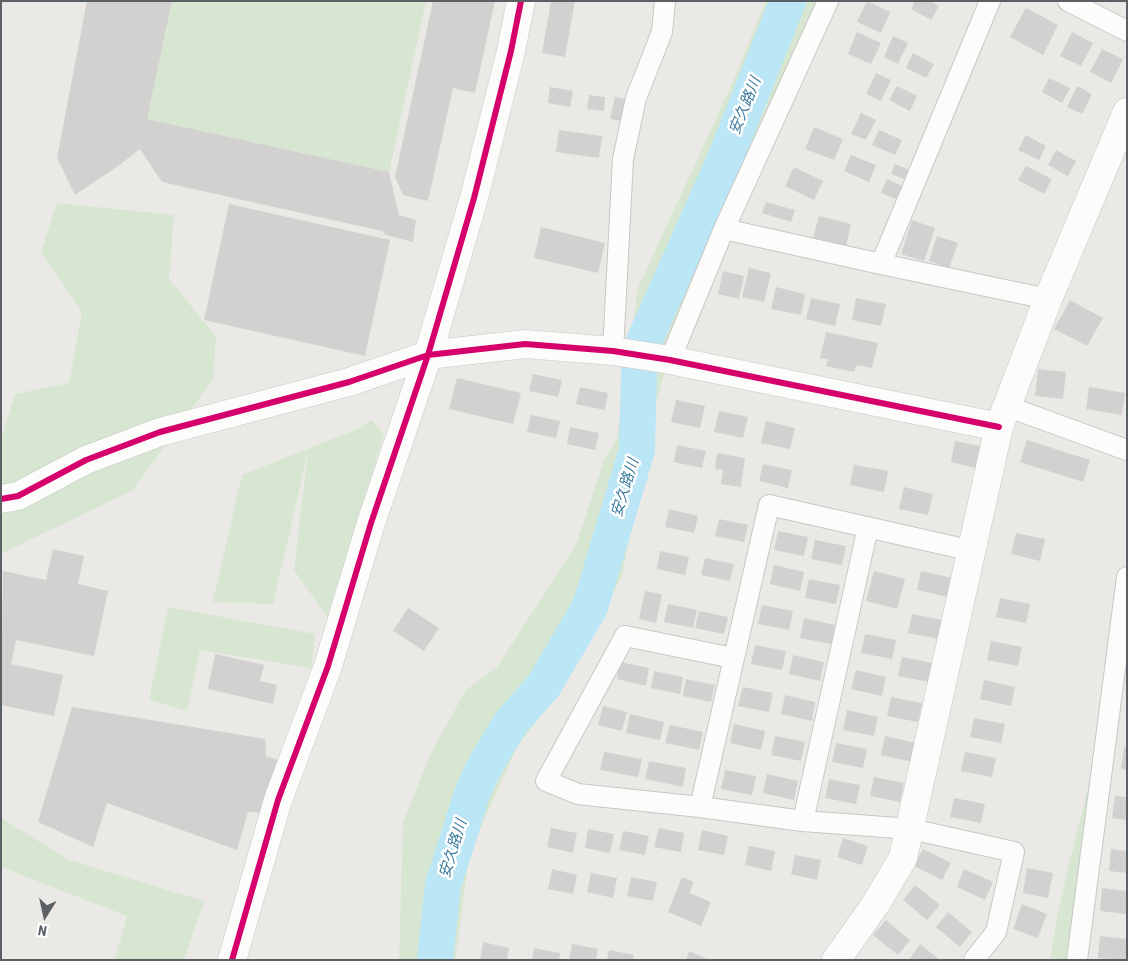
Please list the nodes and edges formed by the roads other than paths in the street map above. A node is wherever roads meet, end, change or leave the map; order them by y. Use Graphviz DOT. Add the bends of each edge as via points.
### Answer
graph roads {
  1 [pos="520,1"];
  2 [pos="665,1"];
  3 [pos="828,1"];
  4 [pos="990,1"];
  5 [pos="1068,1"];
  6 [pos="1127,32"];
  7 [pos="1127,112"];
  8 [pos="724,229"];
  9 [pos="881,264"];
  10 [pos="1048,299"];
  11 [pos="619,352"];
  12 [pos="428,355"];
  13 [pos="664,359"];
  14 [pos="1003,417"];
  15 [pos="1127,450"];
  16 [pos="1,499"];
  17 [pos="868,527"];
  18 [pos="973,551"];
  19 [pos="1127,578"];
  20 [pos="733,658"];
  21 [pos="700,807"];
  22 [pos="803,821"];
  23 [pos="910,829"];
  24 [pos="232,960"];
  25 [pos="836,960"];
  26 [pos="974,960"];
  27 [pos="1076,960"];
  1 -- 12 [label="street" via="511,51 474,198"];
  2 -- 11 [label="street" via="662,32 636,98 623,159"];
  3 -- 8 [label="street"];
  4 -- 9 [label="street"];
  5 -- 6 [label="street"];
  7 -- 10 [label="street"];
  8 -- 9 [label="street"];
  8 -- 13 [label="street"];
  9 -- 10 [label="street"];
  10 -- 14 [label="street"];
  11 -- 12 [label="street" via="526,344"];
  11 -- 13 [label="street"];
  12 -- 16 [label="street" via="350,382 160,432 86,460 18,496"];
  12 -- 24 [label="street" via="370,523 328,666 278,800"];
  13 -- 14 [label="street"];
  14 -- 15 [label="street"];
  14 -- 18 [label="street"];
  17 -- 18 [label="street"];
  17 -- 20 [label="street" via="770,505"];
  17 -- 22 [label="street"];
  18 -- 23 [label="street"];
  19 -- 27 [label="street"];
  20 -- 21 [label="street"];
  20 -- 21 [label="street" via="625,636 546,781 578,794"];
  21 -- 22 [label="street"];
  22 -- 23 [label="street"];
  23 -- 25 [label="street" via="903,858"];
  23 -- 26 [label="street" via="1014,852 996,932"];
}
